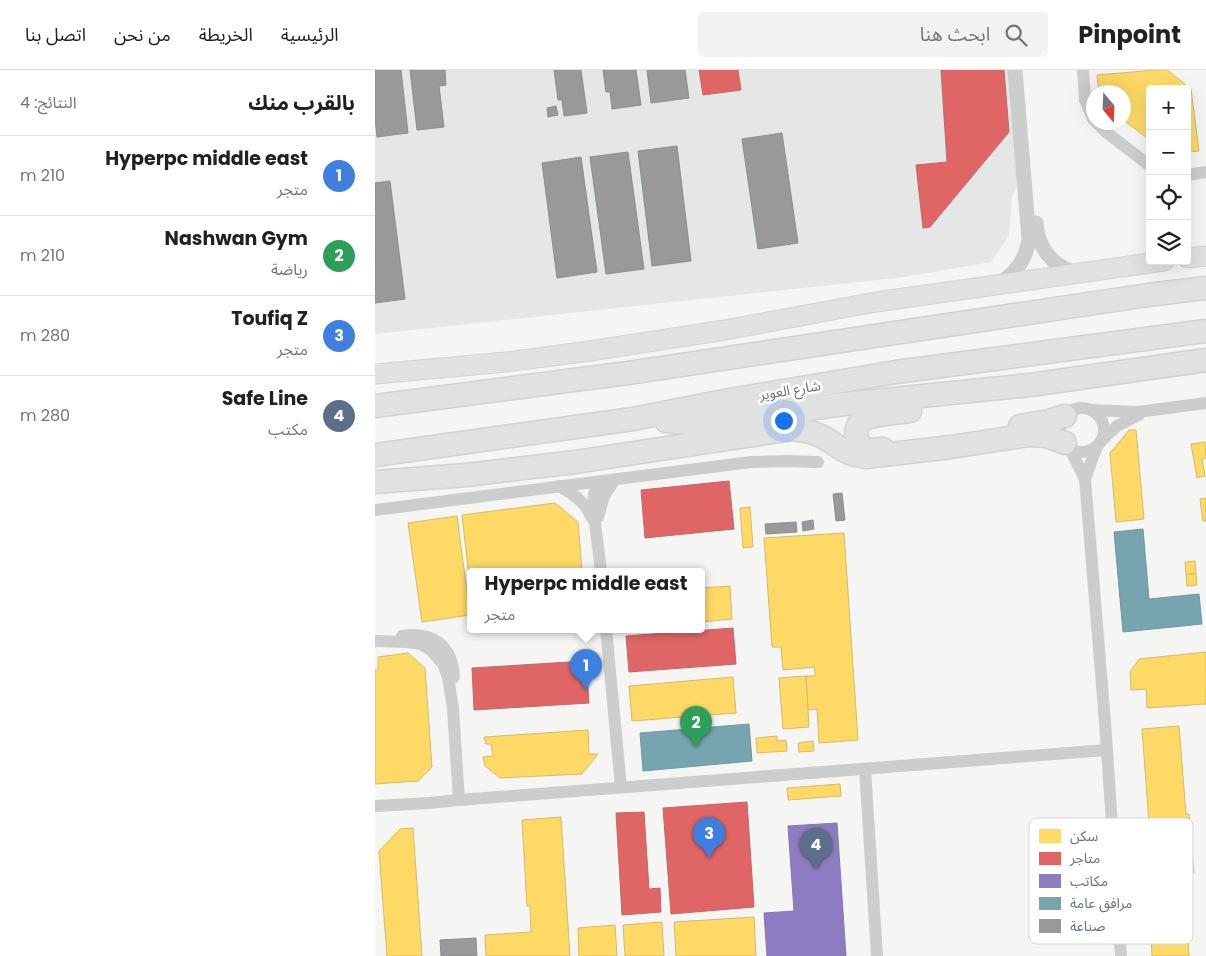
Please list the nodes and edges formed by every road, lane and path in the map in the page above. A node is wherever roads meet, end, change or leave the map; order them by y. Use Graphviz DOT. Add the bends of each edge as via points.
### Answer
graph roads {
  1 [pos="1015,70"];
  2 [pos="1024,70"];
  3 [pos="1083,70"];
  4 [pos="1086,103"];
  5 [pos="1104,130"];
  6 [pos="1146,163"];
  7 [pos="1206,172"];
  8 [pos="1191,174"];
  9 [pos="1206,256"];
  10 [pos="1191,258"];
  11 [pos="1146,263"];
  12 [pos="1075,273"];
  13 [pos="1206,276"];
  14 [pos="998,284"];
  15 [pos="1206,288"];
  16 [pos="1148,295"];
  17 [pos="1206,331"];
  18 [pos="1206,360"];
  19 [pos="375,374"];
  20 [pos="990,389"];
  21 [pos="1206,403"];
  22 [pos="376,406"];
  23 [pos="1091,410"];
  24 [pos="1154,410"];
  25 [pos="1065,416"];
  26 [pos="633,418"];
  27 [pos="1099,444"];
  28 [pos="1067,445"];
  29 [pos="375,455"];
  30 [pos="819,462"];
  31 [pos="615,479"];
  32 [pos="1085,479"];
  33 [pos="375,482"];
  34 [pos="598,482"];
  35 [pos="559,486"];
  36 [pos="375,510"];
  37 [pos="597,535"];
  38 [pos="601,568"];
  39 [pos="606,633"];
  40 [pos="376,642"];
  41 [pos="1107,750"];
  42 [pos="865,769"];
  43 [pos="621,787"];
  44 [pos="459,800"];
  45 [pos="375,806"];
  46 [pos="1112,818"];
  47 [pos="877,956"];
  1 -- 14 [label="street" via="1029,239 1027,252 1019,266"];
  2 -- 12 [label="street" via="1037,234 1050,258"];
  3 -- 4 [label="street"];
  5 -- 6 [label="street"];
  7 -- 8 [label="street"];
  9 -- 10 [label="main road"];
  11 -- 12 [label="main road"];
  12 -- 14 [label="main road"];
  13 -- 16 [label="highway" via="1175,281"];
  14 -- 19 [label="main road" via="590,351"];
  15 -- 16 [label="highway"];
  16 -- 22 [label="highway" via="628,373"];
  17 -- 26 [label="highway, شارع العوير" via="896,372"];
  18 -- 20 [label="highway"];
  20 -- 25 [label="highway" via="954,404 867,418 859,424 857,438 862,446 871,450 903,447 972,429 1032,424"];
  20 -- 26 [label="highway" via="711,422"];
  21 -- 24 [label="street"];
  23 -- 24 [label="street"];
  23 -- 25 [label="street" via="1080,408"];
  23 -- 27 [label="street" via="1097,414 1104,428"];
  24 -- 27 [label="street" via="1123,422"];
  25 -- 28 [label="street" via="1061,432"];
  26 -- 29 [label="highway, شارع العوير"];
  27 -- 28 [label="street" via="1083,452"];
  27 -- 32 [label="street"];
  28 -- 32 [label="street"];
  28 -- 33 [label="highway" via="1046,436 1029,435 865,457 842,451 816,434 792,429 575,462"];
  30 -- 31 [label="street" via="751,462"];
  31 -- 34 [label="street"];
  31 -- 37 [label="street" via="600,506"];
  32 -- 41 [label="street"];
  34 -- 35 [label="street"];
  34 -- 37 [label="street" via="593,500"];
  35 -- 36 [label="street"];
  35 -- 37 [label="street" via="589,510"];
  37 -- 38 [label="street"];
  39 -- 43 [label="street"];
  40 -- 44 [label="street" via="414,642 427,647 435,653 446,671 453,709"];
  41 -- 42 [label="street"];
  41 -- 46 [label="street"];
  42 -- 43 [label="street"];
  42 -- 47 [label="street"];
  43 -- 44 [label="street"];
  44 -- 45 [label="street"];
}
